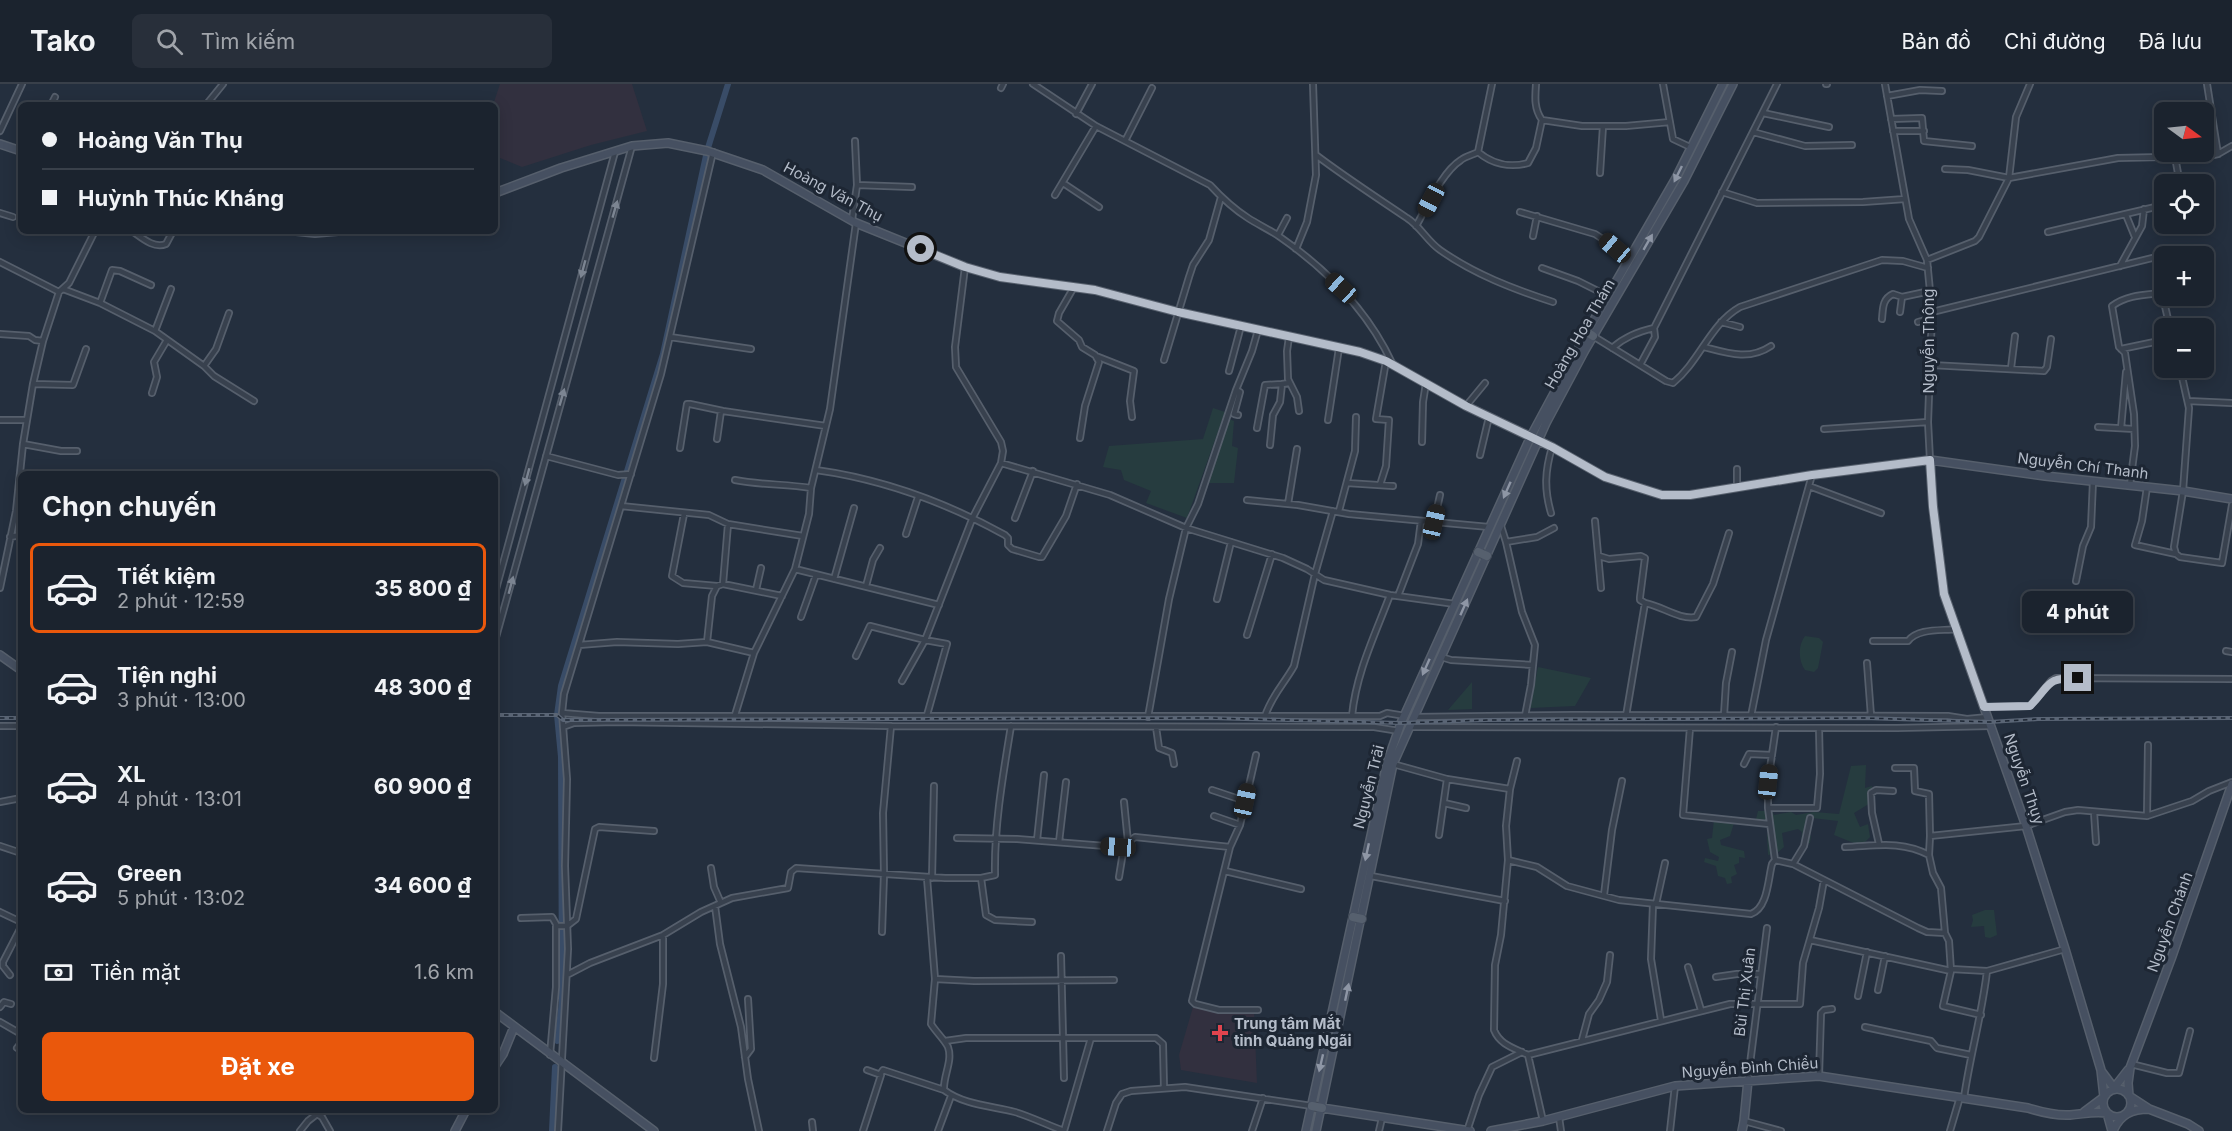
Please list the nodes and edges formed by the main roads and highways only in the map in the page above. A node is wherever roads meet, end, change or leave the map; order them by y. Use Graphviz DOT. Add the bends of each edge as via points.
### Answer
graph roads {
  1 [pos="1723,84"];
  2 [pos="1733,84"];
  3 [pos="0,144"];
  4 [pos="18,149"];
  5 [pos="498,192"];
  6 [pos="1590,334"];
  7 [pos="1534,438"];
  8 [pos="1930,460"];
  9 [pos="2232,499"];
  10 [pos="1478,552"];
  11 [pos="1487,556"];
  12 [pos="0,655"];
  13 [pos="18,668"];
  14 [pos="2232,783"];
  15 [pos="1353,917"];
  16 [pos="1362,919"];
  17 [pos="498,1014"];
  18 [pos="514,1027"];
  19 [pos="498,1062"];
  20 [pos="2130,1066"];
  21 [pos="2101,1070"];
  22 [pos="1748,1080"];
  23 [pos="2114,1088"];
  24 [pos="2129,1096"];
  25 [pos="2104,1097"];
  26 [pos="1312,1106"];
  27 [pos="1322,1108"];
  28 [pos="2149,1109"];
  29 [pos="2084,1112"];
  30 [pos="464,1113"];
  31 [pos="2107,1113"];
  32 [pos="2126,1114"];
  33 [pos="1452,1130"];
  34 [pos="455,1131"];
  35 [pos="654,1131"];
  36 [pos="1306,1131"];
  37 [pos="1316,1131"];
  38 [pos="1468,1131"];
  39 [pos="1491,1131"];
  40 [pos="1742,1131"];
  41 [pos="2112,1131"];
  42 [pos="2199,1131"];
  1 -- 6 [label="main road, Hoàng Hoa Thám, one-way"];
  6 -- 2 [label="main road, Hoàng Hoa Thám, one-way" via="1684,181"];
  3 -- 4 [label="main road"];
  5 -- 7 [label="main road, Hoàng Văn Thụ" via="632,146 668,142 713,152 763,170 854,221 965,267 1000,277 1074,286 1360,352 1390,363 1466,406"];
  6 -- 7 [label="main road, Hoàng Hoa Thám"];
  7 -- 8 [label="main road, Hoàng Văn Thụ" via="1605,477 1662,495 1690,495"];
  7 -- 10 [label="main road, Nguyễn Trãi, one-way"];
  7 -- 11 [label="main road, Nguyễn Trãi"];
  8 -- 9 [label="main road, Nguyễn Chí Thanh"];
  8 -- 21 [label="main road, Nguyễn Thụy" via="1944,594 2026,826"];
  10 -- 11 [label="main road"];
  10 -- 15 [label="main road, Nguyễn Trãi, one-way" via="1387,763"];
  16 -- 11 [label="main road, Nguyễn Trãi, one-way" via="1394,764"];
  12 -- 13 [label="main road"];
  14 -- 20 [label="main road, Nguyễn Chánh"];
  15 -- 16 [label="main road"];
  15 -- 26 [label="main road, Nguyễn Trãi, one-way"];
  27 -- 16 [label="main road, Nguyễn Trãi, one-way"];
  17 -- 18 [label="main road"];
  18 -- 19 [label="main road"];
  18 -- 35 [label="main road"];
  20 -- 23 [label="main road"];
  20 -- 24 [label="main road"];
  21 -- 23 [label="main road"];
  21 -- 25 [label="main road"];
  22 -- 29 [label="main road, Nguyễn Đình Chiểu" via="1819,1076 2049,1114"];
  22 -- 39 [label="main road, Nguyễn Đình Chiểu" via="1675,1086"];
  22 -- 40 [label="main road, Bùi Thị Xuân"];
  23 -- 24 [label="main road"];
  23 -- 25 [label="main road"];
  24 -- 28 [label="main road"];
  24 -- 32 [label="main road" via="2131,1106"];
  25 -- 29 [label="main road"];
  25 -- 31 [label="main road"];
  26 -- 27 [label="main road"];
  26 -- 36 [label="main road, Nguyễn Trãi"];
  27 -- 33 [label="main road"];
  27 -- 37 [label="main road, Nguyễn Trãi"];
  28 -- 32 [label="main road"];
  28 -- 42 [label="main road"];
  29 -- 31 [label="main road, Nguyễn Đình Chiểu"];
  30 -- 34 [label="main road"];
  31 -- 32 [label="main road" via="2117,1117"];
  31 -- 41 [label="main road"];
  32 -- 41 [label="main road"];
  33 -- 38 [label="main road"];
}
